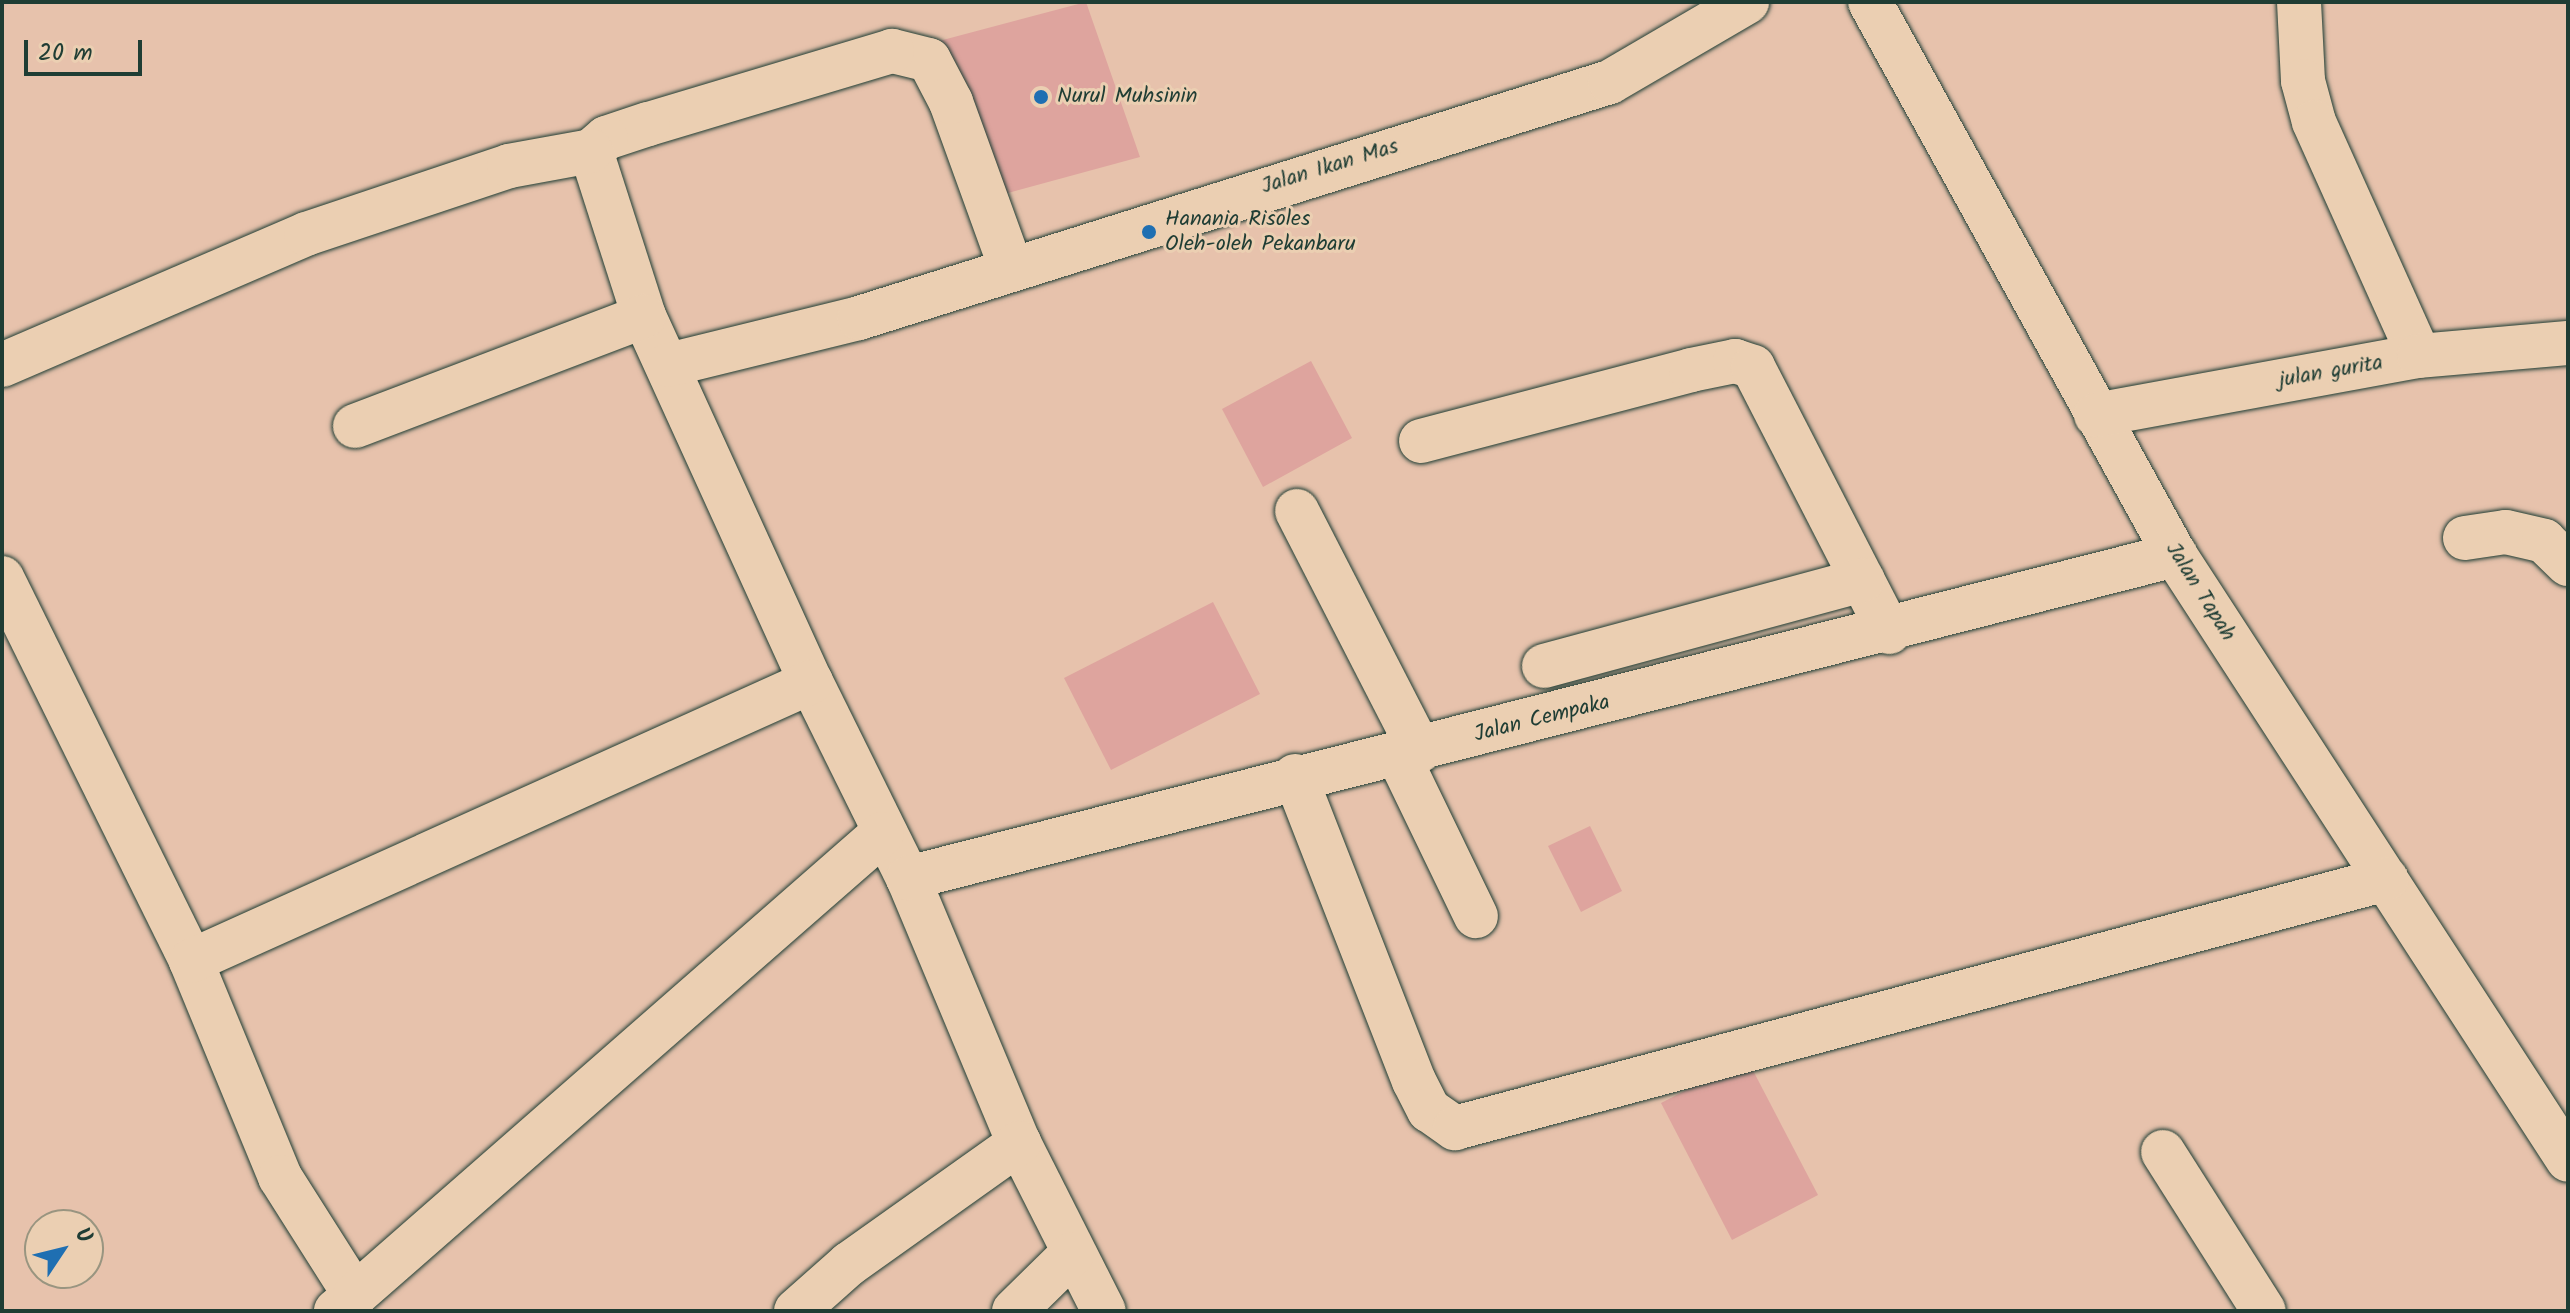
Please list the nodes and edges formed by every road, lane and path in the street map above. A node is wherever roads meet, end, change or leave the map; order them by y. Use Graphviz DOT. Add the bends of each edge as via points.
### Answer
graph roads {
  1 [pos="1747,2"];
  2 [pos="1870,2"];
  3 [pos="2299,2"];
  4 [pos="591,151"];
  5 [pos="1011,268"];
  6 [pos="644,316"];
  7 [pos="2568,343"];
  8 [pos="2419,356"];
  9 [pos="2,365"];
  10 [pos="668,365"];
  11 [pos="2096,415"];
  12 [pos="355,426"];
  13 [pos="1421,441"];
  14 [pos="1297,511"];
  15 [pos="2465,538"];
  16 [pos="2175,555"];
  17 [pos="2568,564"];
  18 [pos="2,578"];
  19 [pos="1863,580"];
  20 [pos="1681,632"];
  21 [pos="1889,632"];
  22 [pos="1544,666"];
  23 [pos="1695,680"];
  24 [pos="811,682"];
  25 [pos="1409,752"];
  26 [pos="1295,776"];
  27 [pos="882,834"];
  28 [pos="908,878"];
  29 [pos="2386,879"];
  30 [pos="1476,916"];
  31 [pos="191,961"];
  32 [pos="1019,1143"];
  33 [pos="2163,1152"];
  34 [pos="2568,1160"];
  35 [pos="1072,1254"];
  36 [pos="346,1303"];
  37 [pos="796,1311"];
  38 [pos="1014,1311"];
  39 [pos="1104,1311"];
  40 [pos="2264,1311"];
  1 -- 5 [label="street, Jalan Ikan Mas" via="1610,82"];
  2 -- 11 [label="street, Jalan Tapah"];
  3 -- 8 [label="street" via="2303,81 2314,122"];
  4 -- 5 [label="street" via="648,124 892,51 929,60 951,102"];
  4 -- 6 [label="street"];
  4 -- 9 [label="street" via="509,166 306,234"];
  5 -- 10 [label="street, Jalan Ikan Mas" via="859,318"];
  6 -- 10 [label="street"];
  6 -- 12 [label="street"];
  7 -- 8 [label="street, julan gurita"];
  8 -- 11 [label="street, julan gurita"];
  10 -- 24 [label="street"];
  11 -- 16 [label="street, Jalan Tapah"];
  13 -- 19 [label="street" via="1735,361 1753,367 1767,384"];
  14 -- 25 [label="street"];
  15 -- 17 [label="street" via="2506,532 2544,541"];
  16 -- 21 [label="street, Jalan Cempaka"];
  16 -- 29 [label="street, Jalan Tapah"];
  18 -- 31 [label="street"];
  19 -- 20 [label="street"];
  19 -- 21 [label="street"];
  20 -- 22 [label="street"];
  20 -- 23 [label="street"];
  21 -- 23 [label="street, Jalan Cempaka"];
  23 -- 25 [label="street, Jalan Cempaka"];
  24 -- 27 [label="street"];
  24 -- 31 [label="street"];
  25 -- 26 [label="street, Jalan Cempaka"];
  25 -- 30 [label="street"];
  26 -- 28 [label="street, Jalan Cempaka"];
  26 -- 29 [label="street" via="1404,1060 1429,1110 1455,1128"];
  27 -- 28 [label="street"];
  27 -- 36 [label="street"];
  28 -- 32 [label="street"];
  29 -- 34 [label="street, Jalan Tapah"];
  31 -- 36 [label="street" via="268,1153"];
  32 -- 35 [label="street"];
  32 -- 37 [label="street" via="849,1264"];
  33 -- 40 [label="street"];
  35 -- 38 [label="street"];
  35 -- 39 [label="street"];
}
